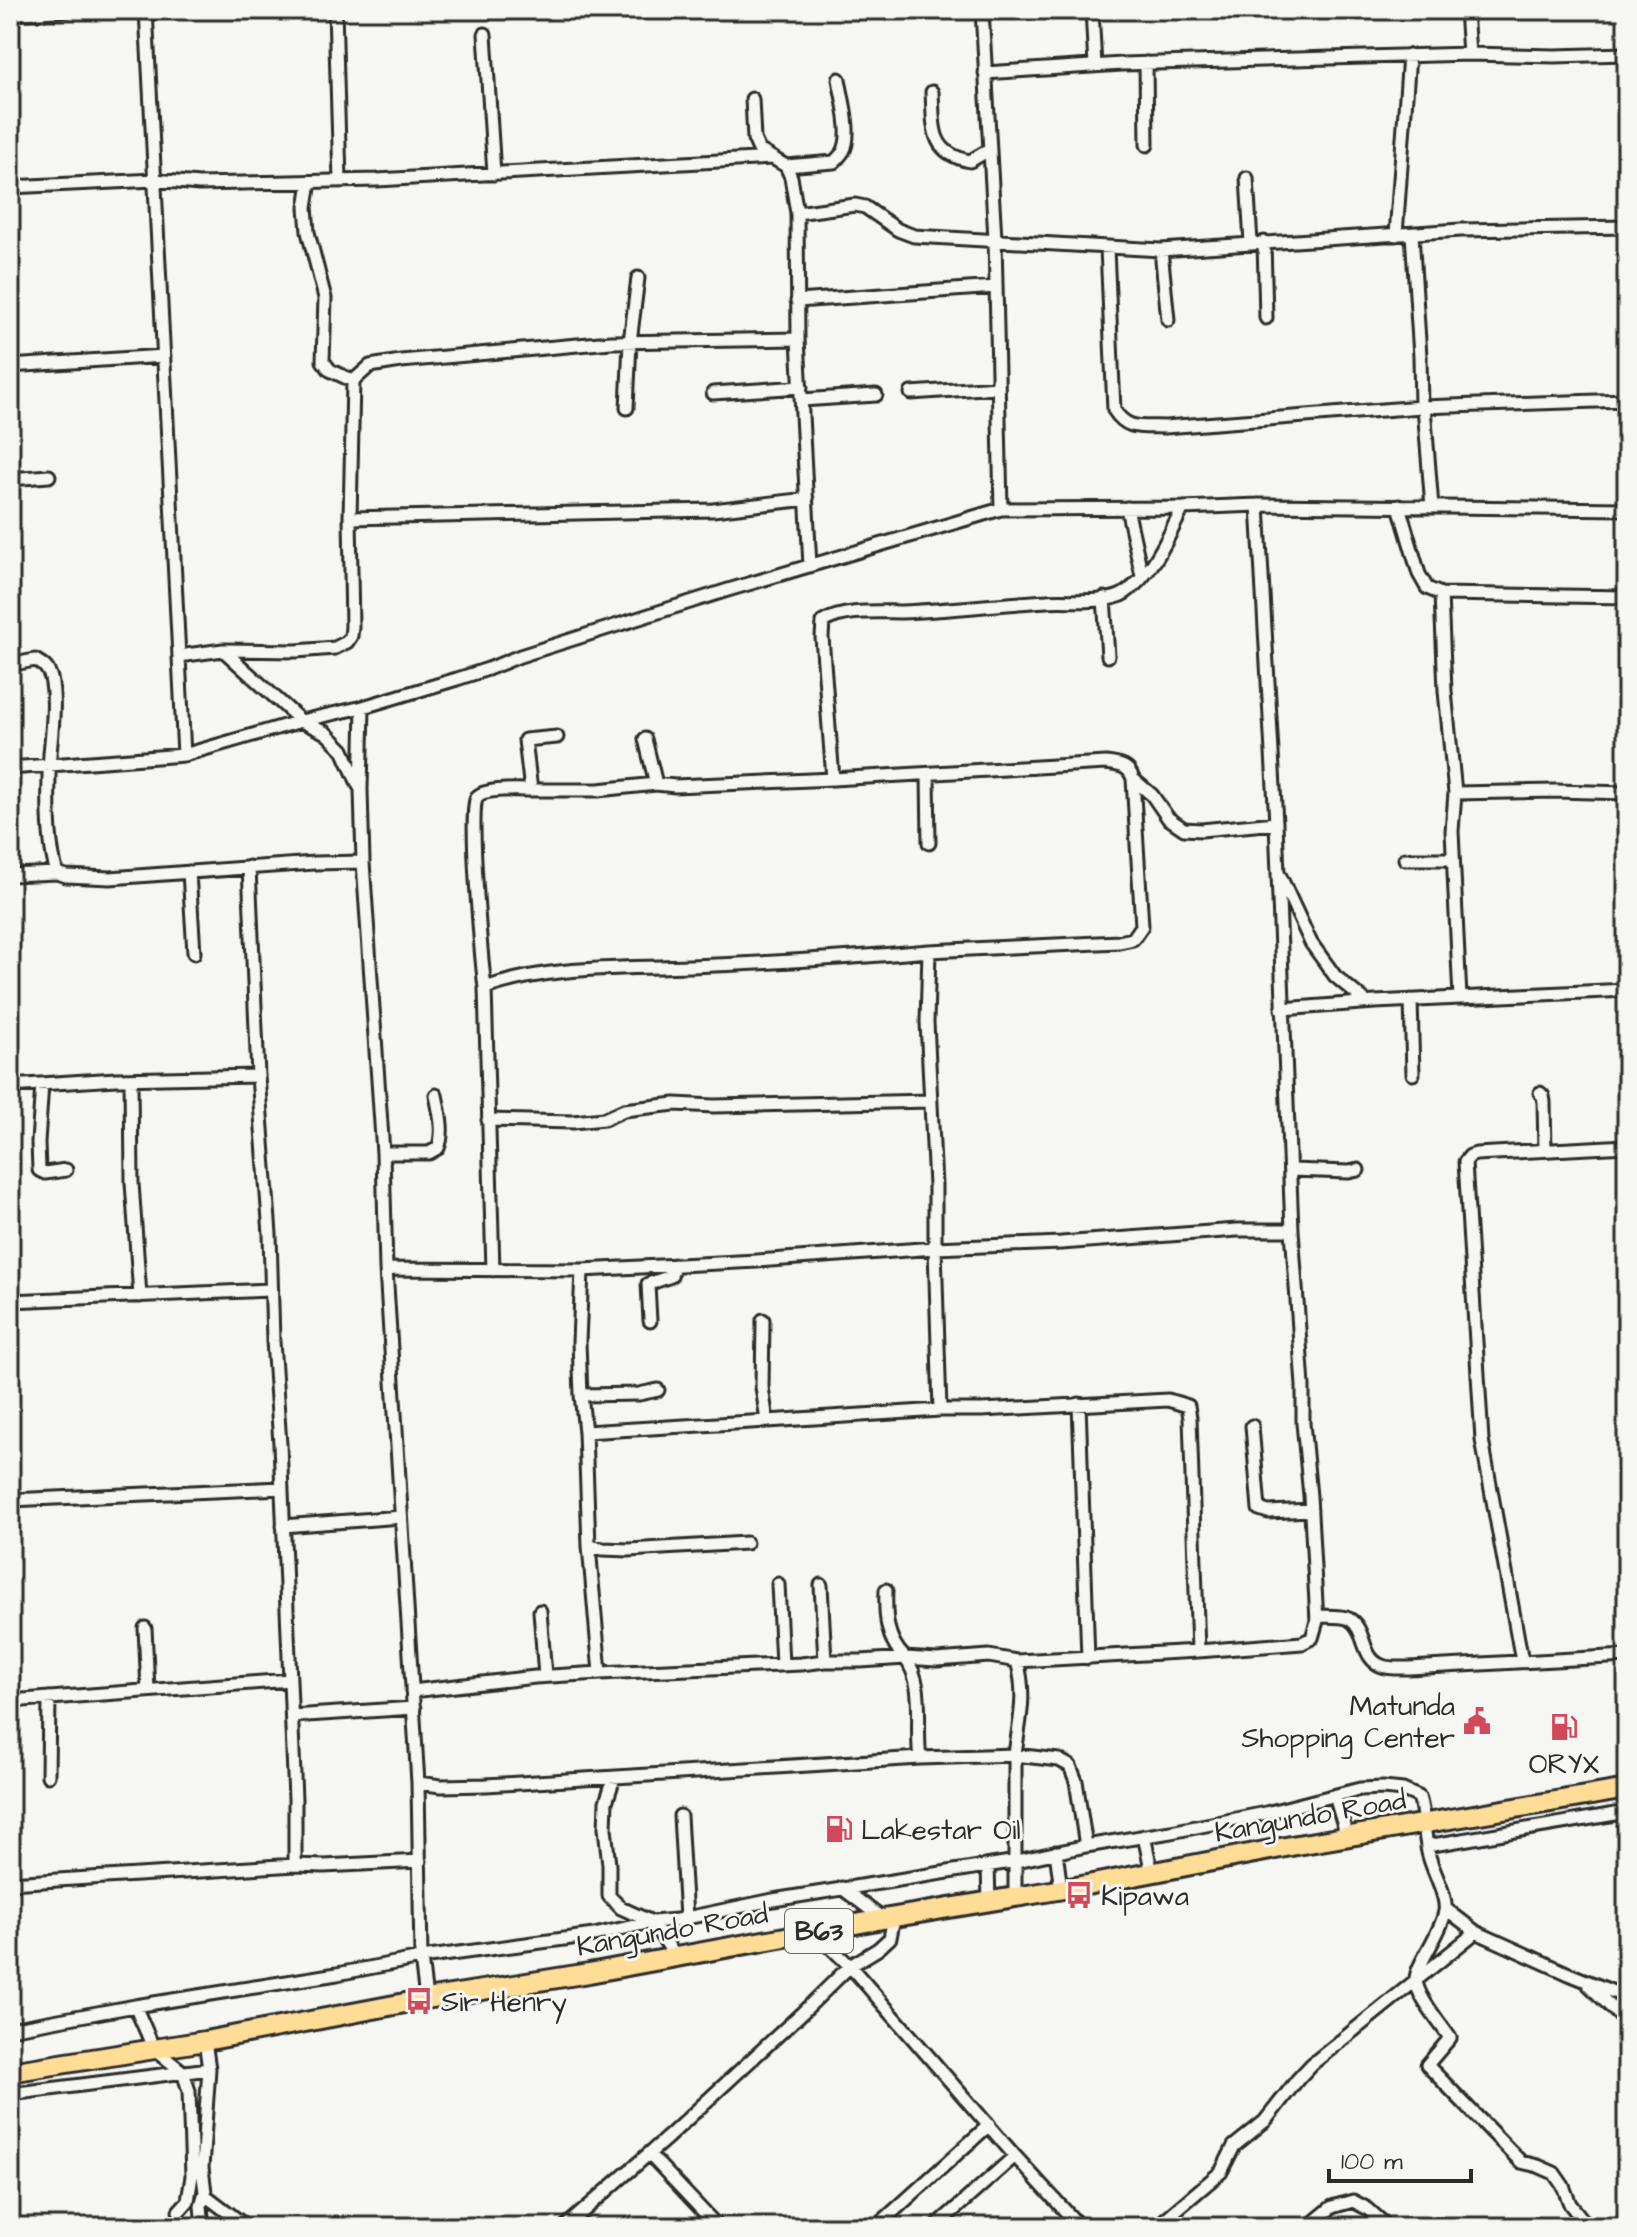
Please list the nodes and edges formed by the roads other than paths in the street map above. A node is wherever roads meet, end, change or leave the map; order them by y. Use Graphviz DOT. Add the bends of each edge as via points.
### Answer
graph roads {
  1 [pos="70,10"];
  2 [pos="146,10"];
  3 [pos="335,10"];
  4 [pos="982,10"];
  5 [pos="1092,10"];
  6 [pos="1393,10"];
  7 [pos="1466,10"];
  8 [pos="1350,12"];
  9 [pos="10,14"];
  10 [pos="485,34"];
  11 [pos="1469,54"];
  12 [pos="1627,54"];
  13 [pos="1409,55"];
  14 [pos="1146,63"];
  15 [pos="1095,66"];
  16 [pos="985,73"];
  17 [pos="839,79"];
  18 [pos="932,92"];
  19 [pos="752,99"];
  20 [pos="1147,145"];
  21 [pos="989,150"];
  22 [pos="773,158"];
  23 [pos="786,166"];
  24 [pos="494,174"];
  25 [pos="1247,178"];
  26 [pos="155,180"];
  27 [pos="340,181"];
  28 [pos="310,182"];
  29 [pos="10,187"];
  30 [pos="797,213"];
  31 [pos="1627,227"];
  32 [pos="1412,234"];
  33 [pos="1396,235"];
  34 [pos="995,239"];
  35 [pos="1264,242"];
  36 [pos="1251,243"];
  37 [pos="1107,248"];
  38 [pos="1161,250"];
  39 [pos="638,278"];
  40 [pos="996,287"];
  41 [pos="797,301"];
  42 [pos="1266,318"];
  43 [pos="1168,320"];
  44 [pos="798,339"];
  45 [pos="630,342"];
  46 [pos="164,356"];
  47 [pos="10,366"];
  48 [pos="353,381"];
  49 [pos="801,387"];
  50 [pos="998,387"];
  51 [pos="713,393"];
  52 [pos="911,393"];
  53 [pos="876,395"];
  54 [pos="802,400"];
  55 [pos="1627,400"];
  56 [pos="1422,407"];
  57 [pos="627,408"];
  58 [pos="49,476"];
  59 [pos="10,479"];
  60 [pos="807,499"];
  61 [pos="1258,505"];
  62 [pos="1399,506"];
  63 [pos="1432,507"];
  64 [pos="1127,508"];
  65 [pos="1183,508"];
  66 [pos="1001,509"];
  67 [pos="1627,509"];
  68 [pos="350,518"];
  69 [pos="810,566"];
  70 [pos="1142,576"];
  71 [pos="1441,594"];
  72 [pos="1627,597"];
  73 [pos="1104,598"];
  74 [pos="223,650"];
  75 [pos="179,656"];
  76 [pos="1108,656"];
  77 [pos="14,664"];
  78 [pos="363,707"];
  79 [pos="301,721"];
  80 [pos="557,737"];
  81 [pos="645,739"];
  82 [pos="184,755"];
  83 [pos="49,765"];
  84 [pos="10,768"];
  85 [pos="928,774"];
  86 [pos="833,779"];
  87 [pos="1133,779"];
  88 [pos="656,784"];
  89 [pos="361,790"];
  90 [pos="531,790"];
  91 [pos="1455,793"];
  92 [pos="1627,793"];
  93 [pos="1276,823"];
  94 [pos="929,843"];
  95 [pos="1405,859"];
  96 [pos="1453,859"];
  97 [pos="363,862"];
  98 [pos="249,867"];
  99 [pos="1277,871"];
  100 [pos="189,872"];
  101 [pos="57,873"];
  102 [pos="10,875"];
  103 [pos="929,951"];
  104 [pos="194,953"];
  105 [pos="485,988"];
  106 [pos="1627,990"];
  107 [pos="1460,998"];
  108 [pos="1411,1000"];
  109 [pos="1366,1002"];
  110 [pos="1282,1009"];
  111 [pos="1413,1074"];
  112 [pos="258,1076"];
  113 [pos="131,1079"];
  114 [pos="42,1084"];
  115 [pos="10,1086"];
  116 [pos="1540,1093"];
  117 [pos="436,1095"];
  118 [pos="931,1101"];
  119 [pos="488,1120"];
  120 [pos="1627,1146"];
  121 [pos="1545,1150"];
  122 [pos="383,1153"];
  123 [pos="66,1170"];
  124 [pos="1291,1170"];
  125 [pos="1358,1170"];
  126 [pos="1292,1230"];
  127 [pos="935,1248"];
  128 [pos="674,1265"];
  129 [pos="386,1269"];
  130 [pos="493,1270"];
  131 [pos="582,1270"];
  132 [pos="271,1290"];
  133 [pos="140,1296"];
  134 [pos="10,1301"];
  135 [pos="763,1320"];
  136 [pos="650,1321"];
  137 [pos="658,1390"];
  138 [pos="581,1395"];
  139 [pos="1079,1404"];
  140 [pos="940,1410"];
  141 [pos="767,1421"];
  142 [pos="1252,1426"];
  143 [pos="585,1432"];
  144 [pos="282,1488"];
  145 [pos="10,1500"];
  146 [pos="1311,1510"];
  147 [pos="401,1517"];
  148 [pos="283,1526"];
  149 [pos="746,1543"];
  150 [pos="589,1546"];
  151 [pos="778,1584"];
  152 [pos="821,1585"];
  153 [pos="886,1590"];
  154 [pos="540,1611"];
  155 [pos="1317,1616"];
  156 [pos="145,1628"];
  157 [pos="1198,1651"];
  158 [pos="1627,1656"];
  159 [pos="905,1658"];
  160 [pos="1088,1658"];
  161 [pos="825,1661"];
  162 [pos="1017,1661"];
  163 [pos="1522,1661"];
  164 [pos="782,1664"];
  165 [pos="600,1673"];
  166 [pos="545,1676"];
  167 [pos="290,1680"];
  168 [pos="148,1690"];
  169 [pos="412,1691"];
  170 [pos="49,1698"];
  171 [pos="10,1701"];
  172 [pos="414,1708"];
  173 [pos="292,1716"];
  174 [pos="1015,1755"];
  175 [pos="920,1758"];
  176 [pos="48,1776"];
  177 [pos="614,1778"];
  178 [pos="418,1783"];
  179 [pos="1627,1789"];
  180 [pos="1335,1796"];
  181 [pos="1627,1812"];
  182 [pos="680,1816"];
  183 [pos="1423,1824"];
  184 [pos="1144,1836"];
  185 [pos="1345,1837"];
  186 [pos="1086,1846"];
  187 [pos="1427,1846"];
  188 [pos="1056,1852"];
  189 [pos="420,1861"];
  190 [pos="1017,1861"];
  191 [pos="295,1865"];
  192 [pos="988,1866"];
  193 [pos="1152,1873"];
  194 [pos="10,1883"];
  195 [pos="842,1888"];
  196 [pos="1061,1889"];
  197 [pos="1015,1897"];
  198 [pos="989,1902"];
  199 [pos="1446,1909"];
  200 [pos="686,1918"];
  201 [pos="889,1918"];
  202 [pos="652,1922"];
  203 [pos="815,1932"];
  204 [pos="1476,1932"];
  205 [pos="676,1957"];
  206 [pos="421,1958"];
  207 [pos="850,1966"];
  208 [pos="1584,1980"];
  209 [pos="1416,1981"];
  210 [pos="1627,1994"];
  211 [pos="426,1999"];
  212 [pos="135,2006"];
  213 [pos="1627,2023"];
  214 [pos="10,2029"];
  215 [pos="205,2041"];
  216 [pos="154,2049"];
  217 [pos="209,2069"];
  218 [pos="10,2072"];
  219 [pos="183,2072"];
  220 [pos="10,2094"];
  221 [pos="989,2125"];
  222 [pos="649,2154"];
  223 [pos="1015,2156"];
  224 [pos="205,2195"];
  225 [pos="179,2211"];
  226 [pos="1309,2226"];
  227 [pos="203,2227"];
  228 [pos="247,2227"];
  229 [pos="565,2227"];
  230 [pos="718,2227"];
  231 [pos="876,2227"];
  232 [pos="935,2227"];
  233 [pos="1080,2227"];
  234 [pos="1156,2227"];
  235 [pos="1388,2227"];
  236 [pos="1588,2227"];
  1 -- 9 [label="street"];
  2 -- 26 [label="street"];
  3 -- 27 [label="street"];
  4 -- 16 [label="street"];
  5 -- 15 [label="street"];
  6 -- 8 [label="street"];
  7 -- 11 [label="street"];
  10 -- 24 [label="street"];
  11 -- 12 [label="street"];
  11 -- 13 [label="street"];
  13 -- 14 [label="street"];
  13 -- 33 [label="street"];
  14 -- 15 [label="street"];
  14 -- 20 [label="street"];
  15 -- 16 [label="street"];
  16 -- 21 [label="street"];
  17 -- 23 [label="street" via="847,126 843,152 834,162"];
  18 -- 21 [label="street" via="940,146 970,161"];
  19 -- 22 [label="street" via="754,139 759,150"];
  21 -- 34 [label="street"];
  22 -- 23 [label="street"];
  22 -- 24 [label="street"];
  23 -- 30 [label="street"];
  24 -- 27 [label="street"];
  25 -- 36 [label="street"];
  26 -- 28 [label="street"];
  26 -- 29 [label="street"];
  26 -- 46 [label="street"];
  27 -- 28 [label="street"];
  28 -- 48 [label="street" via="308,232 325,298 323,361"];
  30 -- 34 [label="street" via="855,205 914,236"];
  30 -- 41 [label="street"];
  31 -- 32 [label="street"];
  32 -- 33 [label="street"];
  32 -- 56 [label="street"];
  33 -- 35 [label="street"];
  34 -- 37 [label="street"];
  34 -- 40 [label="street"];
  35 -- 36 [label="street"];
  35 -- 42 [label="street"];
  36 -- 38 [label="street"];
  37 -- 38 [label="street"];
  37 -- 56 [label="street" via="1114,410 1121,421 1165,427"];
  38 -- 43 [label="street"];
  39 -- 45 [label="street"];
  40 -- 41 [label="street"];
  40 -- 50 [label="street"];
  41 -- 44 [label="street"];
  44 -- 45 [label="street"];
  44 -- 49 [label="street"];
  45 -- 48 [label="street" via="401,361 370,366"];
  45 -- 57 [label="street"];
  46 -- 47 [label="street"];
  46 -- 75 [label="street"];
  48 -- 68 [label="street"];
  49 -- 51 [label="street"];
  49 -- 54 [label="street"];
  50 -- 52 [label="street"];
  50 -- 66 [label="street"];
  53 -- 54 [label="street"];
  54 -- 60 [label="street"];
  55 -- 56 [label="street"];
  56 -- 63 [label="street"];
  58 -- 59 [label="street"];
  60 -- 68 [label="street" via="713,510"];
  60 -- 69 [label="street"];
  61 -- 62 [label="street"];
  61 -- 65 [label="street"];
  61 -- 93 [label="street"];
  62 -- 63 [label="street"];
  62 -- 71 [label="street" via="1419,574 1427,588"];
  63 -- 67 [label="street"];
  64 -- 65 [label="street"];
  64 -- 66 [label="street"];
  64 -- 70 [label="street"];
  65 -- 70 [label="street"];
  66 -- 69 [label="street"];
  68 -- 74 [label="street" via="352,627 347,642 296,651"];
  69 -- 78 [label="street"];
  70 -- 73 [label="street" via="1121,596"];
  71 -- 72 [label="street"];
  71 -- 91 [label="street"];
  73 -- 76 [label="street"];
  73 -- 86 [label="street" via="862,613 823,622"];
  74 -- 75 [label="street"];
  74 -- 79 [label="street"];
  75 -- 82 [label="street"];
  77 -- 83 [label="street" via="35,660 51,679"];
  78 -- 79 [label="street"];
  78 -- 89 [label="street"];
  79 -- 82 [label="street"];
  79 -- 89 [label="street" via="326,733 343,750"];
  80 -- 90 [label="street" via="525,740"];
  81 -- 88 [label="street"];
  82 -- 83 [label="street"];
  83 -- 84 [label="street"];
  83 -- 101 [label="street"];
  85 -- 86 [label="street"];
  85 -- 87 [label="street" via="1106,763 1124,765"];
  85 -- 94 [label="street"];
  86 -- 88 [label="street"];
  87 -- 93 [label="street" via="1184,829"];
  87 -- 103 [label="street" via="1142,926 1133,939"];
  88 -- 90 [label="street"];
  89 -- 97 [label="street"];
  90 -- 105 [label="street" via="486,792 475,800 474,857"];
  91 -- 92 [label="street"];
  91 -- 96 [label="street"];
  93 -- 99 [label="street"];
  95 -- 96 [label="street"];
  96 -- 107 [label="street"];
  97 -- 98 [label="street"];
  97 -- 122 [label="street"];
  98 -- 100 [label="street"];
  98 -- 112 [label="street"];
  99 -- 109 [label="street" via="1311,943 1335,976"];
  99 -- 110 [label="street"];
  100 -- 101 [label="street" via="110,878"];
  100 -- 104 [label="street"];
  101 -- 102 [label="street"];
  103 -- 105 [label="street" via="550,971"];
  103 -- 118 [label="street"];
  105 -- 119 [label="street"];
  106 -- 107 [label="street"];
  107 -- 108 [label="street"];
  108 -- 109 [label="street"];
  108 -- 111 [label="street"];
  109 -- 110 [label="street"];
  110 -- 124 [label="street"];
  112 -- 113 [label="street"];
  112 -- 132 [label="street"];
  113 -- 114 [label="street"];
  113 -- 133 [label="street"];
  114 -- 115 [label="street"];
  114 -- 123 [label="street" via="37,1166 45,1173"];
  116 -- 121 [label="street"];
  117 -- 122 [label="street" via="438,1148 429,1153"];
  118 -- 119 [label="street" via="675,1104 573,1122"];
  118 -- 127 [label="street"];
  119 -- 130 [label="street"];
  120 -- 121 [label="street"];
  121 -- 163 [label="street" via="1476,1154 1465,1162 1482,1440"];
  122 -- 129 [label="street"];
  124 -- 125 [label="street"];
  124 -- 126 [label="street"];
  126 -- 127 [label="street"];
  126 -- 146 [label="street"];
  127 -- 128 [label="street"];
  127 -- 140 [label="street"];
  128 -- 131 [label="street"];
  128 -- 136 [label="street" via="671,1276 648,1284"];
  129 -- 130 [label="street"];
  129 -- 147 [label="street"];
  130 -- 131 [label="street"];
  131 -- 138 [label="street"];
  132 -- 133 [label="street"];
  132 -- 144 [label="street"];
  133 -- 134 [label="street"];
  135 -- 141 [label="street"];
  137 -- 138 [label="street"];
  138 -- 143 [label="street"];
  139 -- 140 [label="street"];
  139 -- 157 [label="street" via="1168,1400 1188,1406"];
  139 -- 160 [label="street"];
  140 -- 141 [label="street"];
  141 -- 143 [label="street"];
  142 -- 146 [label="street" via="1259,1509"];
  143 -- 150 [label="street"];
  144 -- 145 [label="street"];
  144 -- 148 [label="street"];
  146 -- 155 [label="street"];
  147 -- 148 [label="street"];
  147 -- 169 [label="street"];
  148 -- 167 [label="street"];
  149 -- 150 [label="street" via="629,1550"];
  150 -- 165 [label="street"];
  151 -- 164 [label="street"];
  152 -- 161 [label="street"];
  153 -- 159 [label="street" via="890,1636"];
  154 -- 166 [label="street"];
  155 -- 157 [label="street" via="1312,1638 1302,1643"];
  155 -- 163 [label="street" via="1347,1617 1355,1623 1372,1660 1383,1666"];
  156 -- 168 [label="street"];
  157 -- 160 [label="street"];
  158 -- 163 [label="street"];
  159 -- 161 [label="street"];
  159 -- 162 [label="street" via="989,1656"];
  159 -- 175 [label="street" via="915,1678"];
  160 -- 162 [label="street"];
  161 -- 164 [label="street"];
  162 -- 174 [label="street" via="1023,1694"];
  164 -- 165 [label="street"];
  165 -- 166 [label="street"];
  166 -- 169 [label="street"];
  167 -- 168 [label="street"];
  167 -- 173 [label="street"];
  168 -- 170 [label="street"];
  169 -- 172 [label="street"];
  170 -- 171 [label="street"];
  170 -- 176 [label="street"];
  172 -- 173 [label="street"];
  172 -- 178 [label="street"];
  173 -- 191 [label="street"];
  174 -- 175 [label="street"];
  174 -- 186 [label="street" via="1070,1766"];
  174 -- 190 [label="street"];
  175 -- 177 [label="street"];
  177 -- 178 [label="street"];
  177 -- 202 [label="street" via="606,1802 609,1896 621,1908"];
  178 -- 189 [label="street"];
  179 -- 183 [label="highway, Kangundo Road / B63"];
  180 -- 183 [label="street" via="1371,1787 1403,1790 1419,1797"];
  180 -- 184 [label="street"];
  180 -- 185 [label="street"];
  181 -- 187 [label="street"];
  182 -- 200 [label="street"];
  183 -- 185 [label="highway, Kangundo Road / B63"];
  183 -- 187 [label="street"];
  184 -- 186 [label="street"];
  184 -- 193 [label="street"];
  185 -- 193 [label="highway, Kangundo Road / B63"];
  186 -- 188 [label="street"];
  187 -- 199 [label="street"];
  188 -- 190 [label="street"];
  188 -- 196 [label="street"];
  189 -- 191 [label="street"];
  189 -- 206 [label="street"];
  190 -- 192 [label="street"];
  190 -- 197 [label="street"];
  191 -- 194 [label="street"];
  192 -- 195 [label="street"];
  192 -- 198 [label="street"];
  193 -- 196 [label="highway, Kangundo Road / B63"];
  195 -- 200 [label="street"];
  195 -- 201 [label="street"];
  196 -- 197 [label="highway, Kangundo Road / B63"];
  197 -- 198 [label="highway, Kangundo Road / B63"];
  198 -- 201 [label="highway, Kangundo Road / B63"];
  199 -- 204 [label="street"];
  199 -- 209 [label="street"];
  200 -- 202 [label="street"];
  201 -- 203 [label="highway, Kangundo Road / B63"];
  201 -- 207 [label="street" via="890,1938"];
  202 -- 205 [label="street"];
  202 -- 206 [label="street"];
  203 -- 205 [label="highway, Kangundo Road / B63"];
  203 -- 207 [label="street"];
  204 -- 208 [label="street"];
  204 -- 209 [label="street"];
  205 -- 211 [label="highway, Kangundo Road / B63"];
  206 -- 211 [label="street"];
  206 -- 212 [label="street"];
  207 -- 221 [label="street"];
  207 -- 222 [label="street"];
  208 -- 210 [label="street"];
  208 -- 213 [label="street"];
  209 -- 234 [label="street" via="1312,2064 1265,2121 1234,2146 1221,2172"];
  209 -- 236 [label="street" via="1450,2038 1427,2065 1521,2162 1554,2173"];
  211 -- 215 [label="highway, Kangundo Road / B63"];
  212 -- 214 [label="street"];
  212 -- 216 [label="street"];
  215 -- 216 [label="highway, Kangundo Road / B63"];
  215 -- 217 [label="street"];
  216 -- 218 [label="highway, Kangundo Road / B63"];
  216 -- 219 [label="street"];
  217 -- 219 [label="street"];
  217 -- 224 [label="street"];
  219 -- 220 [label="street"];
  219 -- 225 [label="street" via="191,2114 192,2176 188,2201"];
  221 -- 223 [label="street"];
  221 -- 231 [label="street"];
  222 -- 229 [label="street"];
  222 -- 230 [label="street"];
  223 -- 232 [label="street"];
  223 -- 233 [label="street"];
  224 -- 227 [label="street"];
  224 -- 228 [label="street"];
  226 -- 235 [label="street" via="1332,2207 1353,2201"];
}
